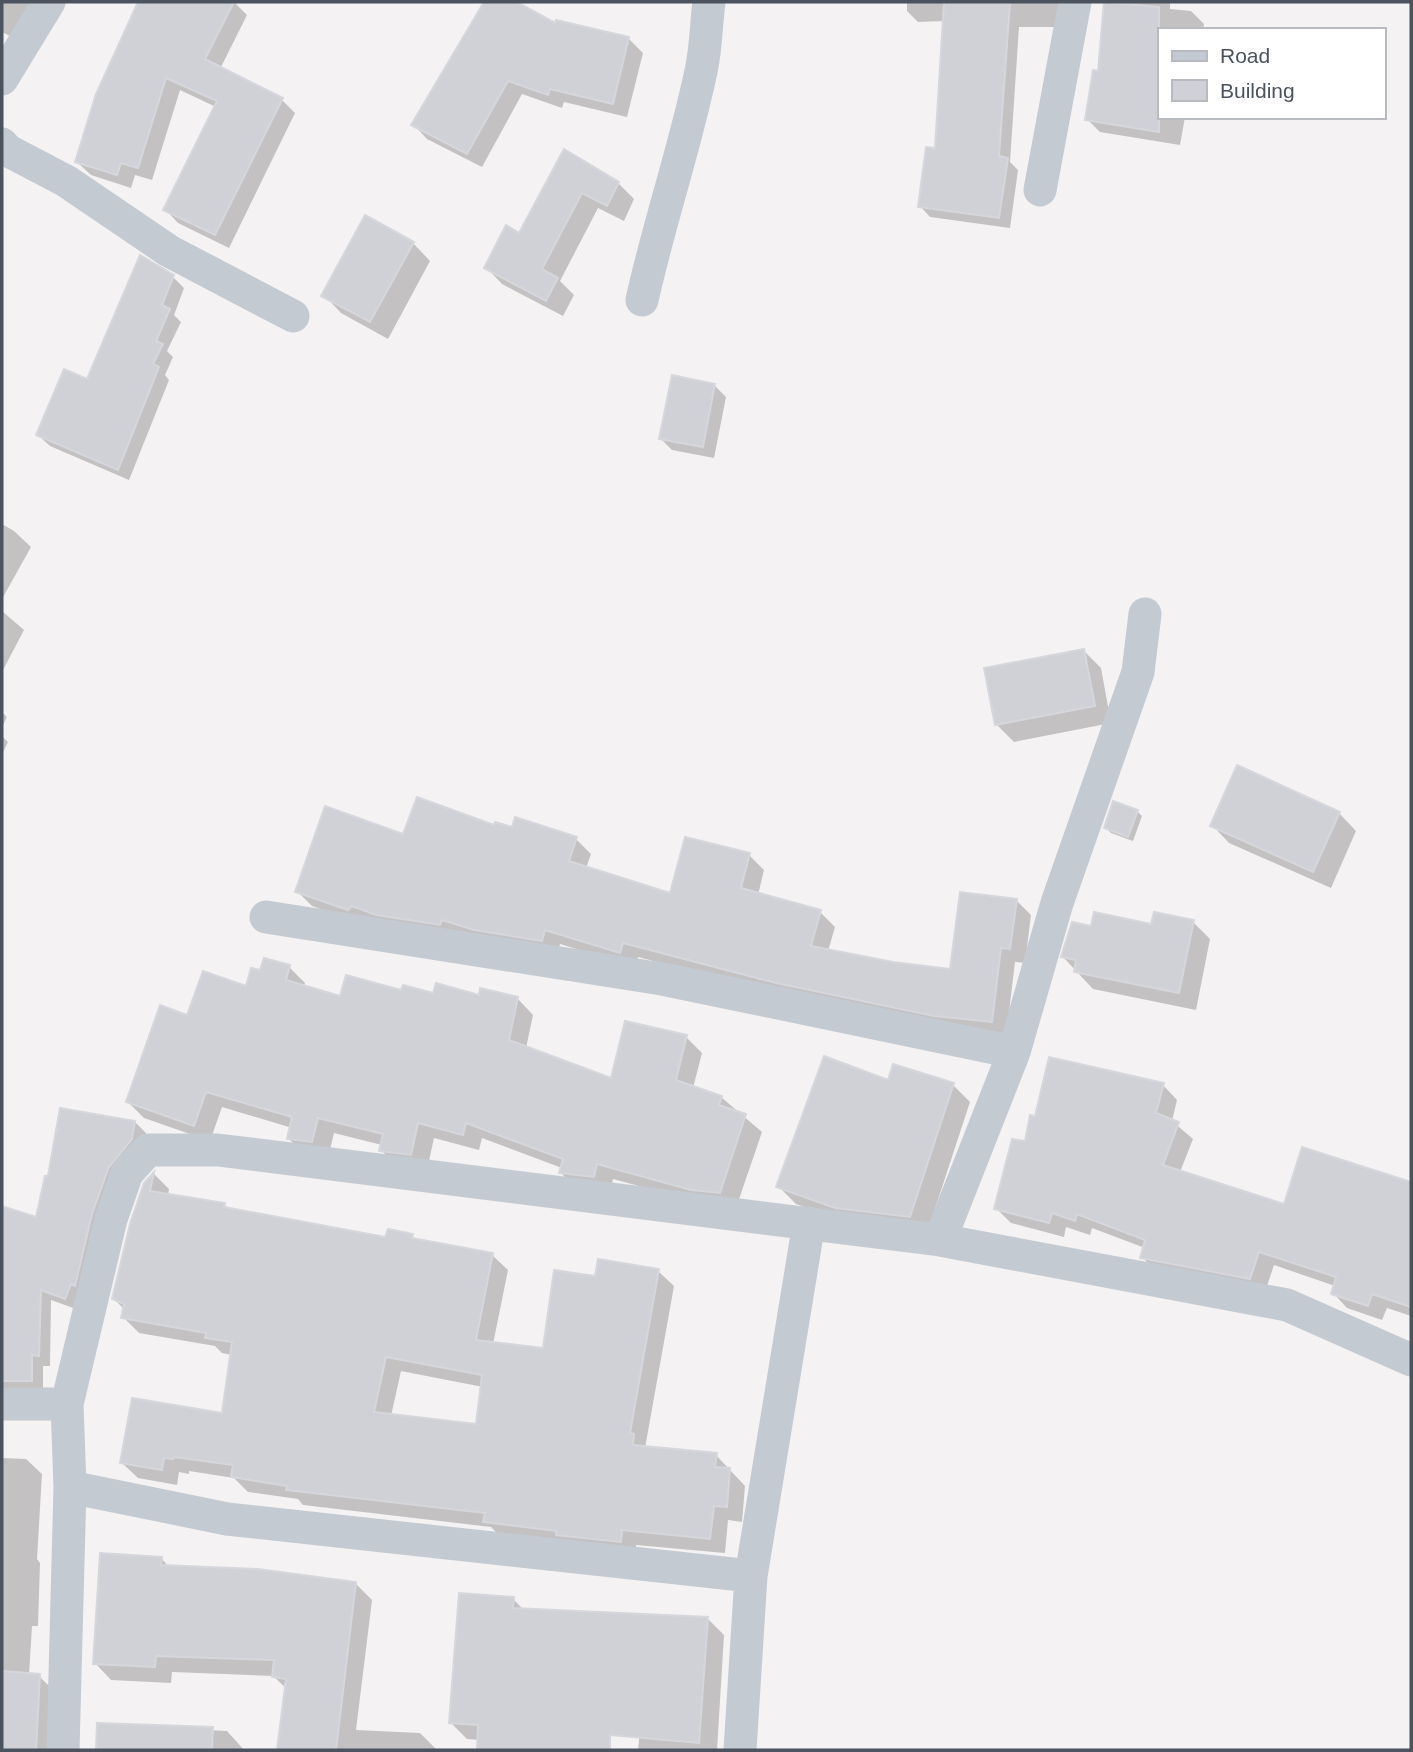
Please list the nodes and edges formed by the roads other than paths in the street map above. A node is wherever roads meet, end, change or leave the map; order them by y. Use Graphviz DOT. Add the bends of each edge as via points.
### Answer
graph roads {
  1 [pos="49,2"];
  2 [pos="709,2"];
  3 [pos="1075,2"];
  4 [pos="2,79"];
  5 [pos="2,144"];
  6 [pos="1041,190"];
  7 [pos="642,300"];
  8 [pos="293,316"];
  9 [pos="1145,614"];
  10 [pos="266,917"];
  11 [pos="1014,1052"];
  12 [pos="809,1223"];
  13 [pos="940,1240"];
  14 [pos="1411,1360"];
  15 [pos="2,1404"];
  16 [pos="67,1404"];
  17 [pos="69,1486"];
  18 [pos="751,1576"];
  19 [pos="63,1750"];
  20 [pos="740,1750"];
  1 -- 4 [label="street"];
  2 -- 7 [label="street" via="702,68"];
  3 -- 6 [label="street"];
  5 -- 8 [label="street" via="169,251"];
  9 -- 11 [label="street" via="1138,672 1056,903"];
  10 -- 11 [label="street" via="662,979"];
  11 -- 13 [label="street"];
  12 -- 13 [label="street"];
  12 -- 16 [label="street" via="218,1150 148,1150 127,1173 111,1219"];
  12 -- 18 [label="street"];
  13 -- 14 [label="street" via="1287,1305"];
  15 -- 16 [label="street"];
  16 -- 17 [label="street"];
  17 -- 18 [label="street" via="227,1519"];
  17 -- 19 [label="street"];
  18 -- 20 [label="street"];
}
